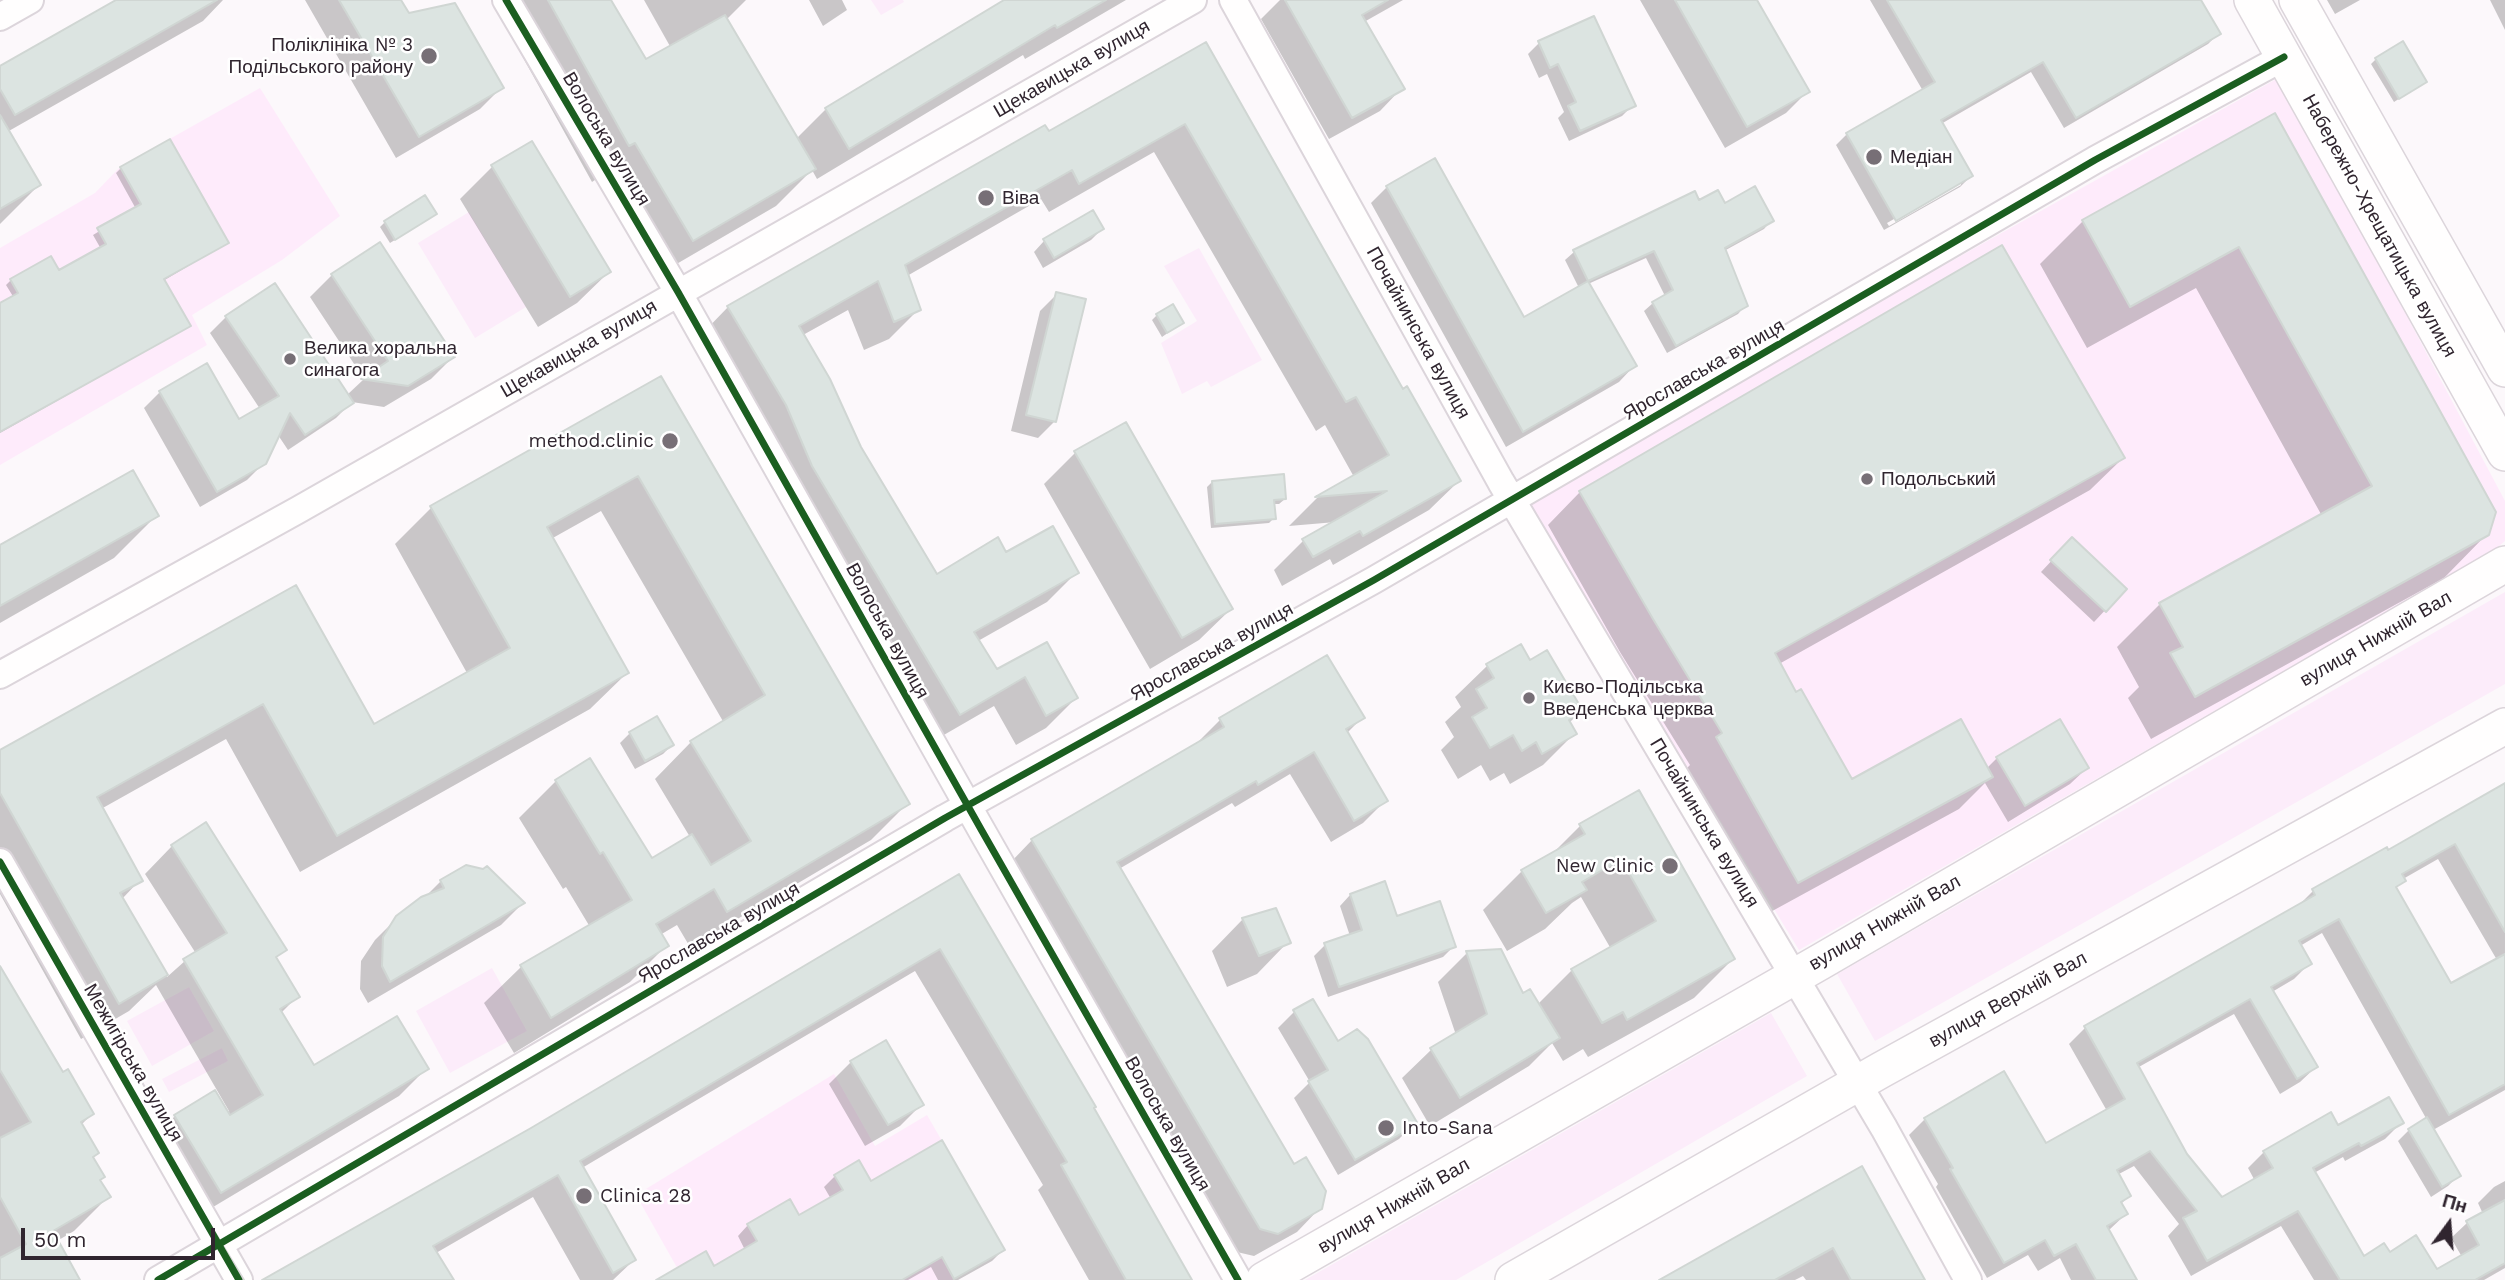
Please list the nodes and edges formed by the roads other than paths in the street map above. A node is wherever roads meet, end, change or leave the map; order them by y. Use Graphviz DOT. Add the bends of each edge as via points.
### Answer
graph roads {
  1 [pos="30,0"];
  2 [pos="506,0"];
  3 [pos="1193,0"];
  4 [pos="1233,0"];
  5 [pos="2252,0"];
  6 [pos="2297,0"];
  7 [pos="0,17"];
  8 [pos="2284,57"];
  9 [pos="678,292"];
  10 [pos="2505,369"];
  11 [pos="2505,453"];
  12 [pos="1512,499"];
  13 [pos="2505,564"];
  14 [pos="0,675"];
  15 [pos="2505,726"];
  16 [pos="967,806"];
  17 [pos="0,862"];
  18 [pos="1795,976"];
  19 [pos="1857,1083"];
  20 [pos="219,1245"];
  21 [pos="158,1280"];
  22 [pos="239,1280"];
  23 [pos="1238,1280"];
  24 [pos="1264,1280"];
  25 [pos="1513,1280"];
  26 [pos="1968,1280"];
  1 -- 7 [label="street"];
  2 -- 9 [label="street, Волоська вулиця"];
  3 -- 9 [label="street, Щекавицька вулиця"];
  4 -- 12 [label="street, Почайнинська вулиця"];
  5 -- 8 [label="main road, Набережно-Хрещатицька вулиця"];
  6 -- 10 [label="main road, Набережно-Хрещатицька вулиця"];
  8 -- 11 [label="main road, Набережно-Хрещатицька вулиця"];
  8 -- 12 [label="street, Ярославська вулиця" via="2095,160"];
  9 -- 14 [label="street, Щекавицька вулиця"];
  9 -- 16 [label="street, Волоська вулиця"];
  12 -- 16 [label="street, Ярославська вулиця"];
  12 -- 18 [label="street, Почайнинська вулиця"];
  13 -- 18 [label="main road, вулиця Нижній Вал"];
  15 -- 19 [label="main road, вулиця Верхній Вал"];
  16 -- 20 [label="street, Ярославська вулиця"];
  16 -- 23 [label="street, Волоська вулиця"];
  17 -- 20 [label="street, Межигірська вулиця"];
  18 -- 19 [label="street, Почайнинська вулиця"];
  18 -- 24 [label="main road, вулиця Нижній Вал"];
  19 -- 25 [label="main road, вулиця Верхній Вал"];
  19 -- 26 [label="street, Почайнинська вулиця"];
  20 -- 21 [label="street, Ярославська вулиця"];
  20 -- 22 [label="street, Межигірська вулиця"];
}
